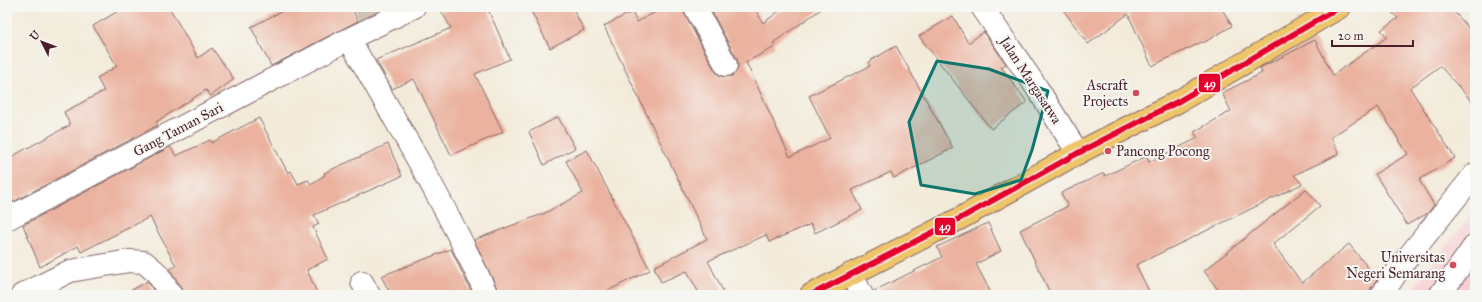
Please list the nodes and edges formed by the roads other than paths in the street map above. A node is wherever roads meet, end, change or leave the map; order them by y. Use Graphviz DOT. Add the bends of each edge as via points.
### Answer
graph roads {
  1 [pos="414,7"];
  2 [pos="695,7"];
  3 [pos="982,7"];
  4 [pos="1340,7"];
  5 [pos="349,39"];
  6 [pos="726,65"];
  7 [pos="1078,153"];
  8 [pos="1475,174"];
  9 [pos="7,219"];
  10 [pos="1475,245"];
  11 [pos="852,274"];
  12 [pos="22,295"];
  13 [pos="170,295"];
  14 [pos="487,295"];
  15 [pos="811,295"];
  16 [pos="862,295"];
  17 [pos="1382,295"];
  18 [pos="1440,295"];
  1 -- 5 [label="street, Gang Taman Sari"];
  2 -- 6 [label="street"];
  3 -- 7 [label="street, Jalan Margasatwa"];
  4 -- 7 [label="main road" via="1179,101"];
  5 -- 9 [label="street, Gang Taman Sari"];
  5 -- 14 [label="street" via="445,208"];
  7 -- 11 [label="main road" via="959,219"];
  8 -- 17 [label="street" via="1400,267"];
  10 -- 18 [label="street"];
  11 -- 15 [label="main road"];
  11 -- 16 [label="street"];
  12 -- 13 [label="street" via="70,271 144,262 157,273"];
}
